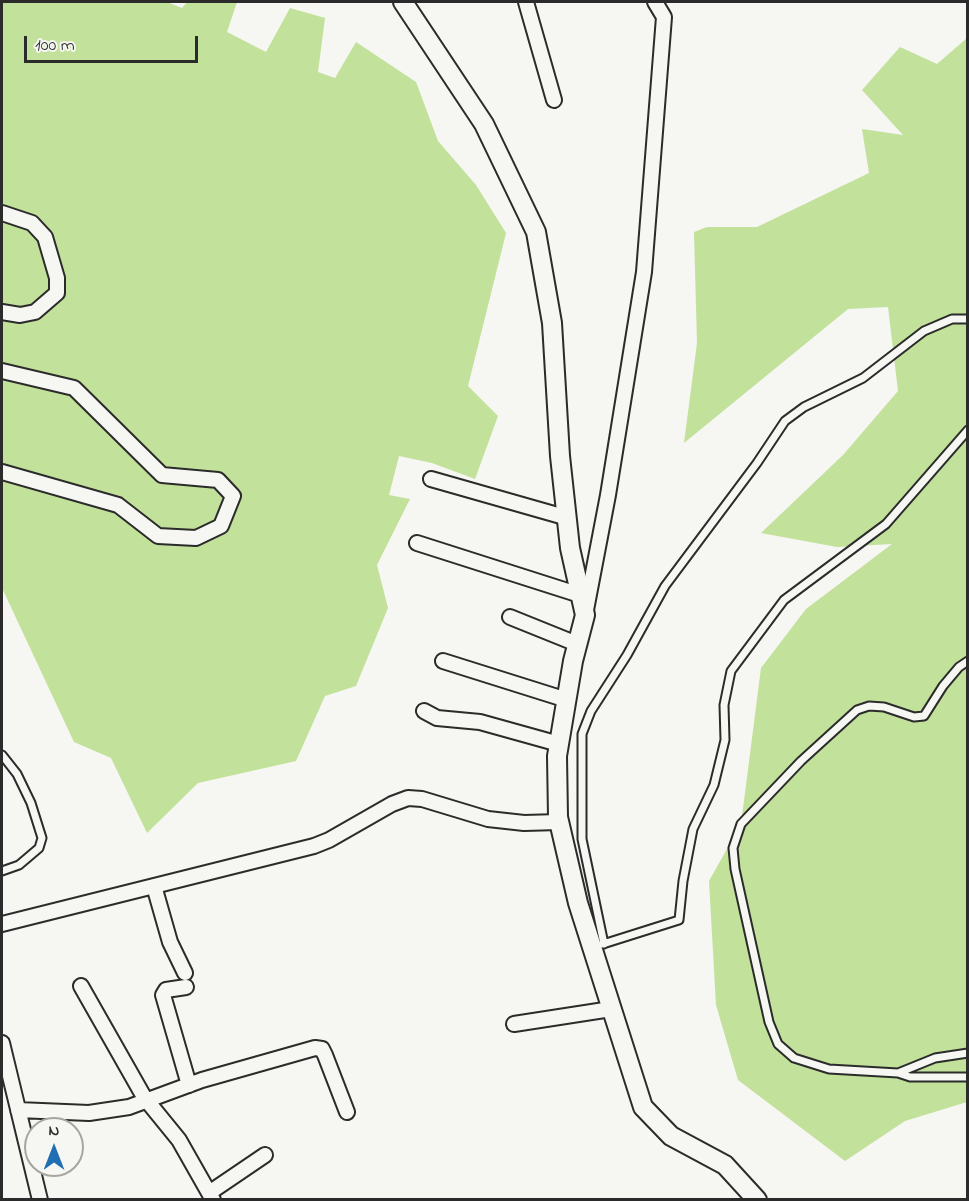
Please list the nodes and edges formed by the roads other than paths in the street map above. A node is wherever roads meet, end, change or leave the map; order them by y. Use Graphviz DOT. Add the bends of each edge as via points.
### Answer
graph roads {
  1 [pos="403,2"];
  2 [pos="526,2"];
  3 [pos="655,2"];
  4 [pos="554,100"];
  5 [pos="2,213"];
  6 [pos="2,312"];
  7 [pos="968,319"];
  8 [pos="2,371"];
  9 [pos="968,430"];
  10 [pos="2,472"];
  11 [pos="431,478"];
  12 [pos="568,518"];
  13 [pos="417,543"];
  14 [pos="580,594"];
  15 [pos="585,615"];
  16 [pos="510,617"];
  17 [pos="578,644"];
  18 [pos="443,661"];
  19 [pos="968,661"];
  20 [pos="567,700"];
  21 [pos="424,711"];
  22 [pos="559,744"];
  23 [pos="2,755"];
  24 [pos="559,822"];
  25 [pos="2,872"];
  26 [pos="154,886"];
  27 [pos="2,924"];
  28 [pos="598,946"];
  29 [pos="81,986"];
  30 [pos="611,1009"];
  31 [pos="514,1024"];
  32 [pos="2,1043"];
  33 [pos="968,1053"];
  34 [pos="898,1073"];
  35 [pos="968,1077"];
  36 [pos="189,1085"];
  37 [pos="147,1101"];
  38 [pos="12,1103"];
  39 [pos="347,1112"];
  40 [pos="265,1155"];
  41 [pos="211,1196"];
  42 [pos="40,1200"];
  43 [pos="757,1200"];
  1 -- 12 [label="street" via="484,124 536,232 552,323"];
  2 -- 4 [label="street"];
  3 -- 15 [label="street" via="664,17 644,272"];
  5 -- 6 [label="street" via="32,223 45,237 57,278 57,293 35,312"];
  7 -- 28 [label="lane" via="952,319 924,331 863,378 784,421 665,586 591,711 582,734 582,839"];
  8 -- 10 [label="street" via="74,387 162,475 218,480 233,496 221,526 196,538 158,536 118,505"];
  9 -- 28 [label="lane" via="886,524 784,600 731,671 724,705 725,740 714,785 693,829 679,920"];
  11 -- 12 [label="street"];
  12 -- 14 [label="street"];
  13 -- 14 [label="street"];
  14 -- 15 [label="street"];
  15 -- 17 [label="street"];
  16 -- 17 [label="street"];
  17 -- 20 [label="street"];
  18 -- 20 [label="street"];
  19 -- 34 [label="lane" via="943,686 924,716 914,717 884,707 857,710 741,824 732,848 769,1022 778,1044 794,1058 829,1069"];
  20 -- 22 [label="street"];
  21 -- 22 [label="street" via="437,718 480,722"];
  22 -- 24 [label="street"];
  23 -- 25 [label="lane" via="32,803 42,837 39,848 19,865"];
  24 -- 26 [label="street" via="524,824 488,819 408,798 314,846"];
  24 -- 28 [label="street"];
  26 -- 27 [label="street"];
  26 -- 36 [label="street" via="185,980 163,995"];
  28 -- 30 [label="street"];
  29 -- 37 [label="street"];
  30 -- 31 [label="street"];
  30 -- 43 [label="street" via="643,1107 671,1136 725,1165"];
  32 -- 38 [label="street"];
  33 -- 34 [label="lane" via="935,1058"];
  34 -- 35 [label="lane" via="910,1077"];
  36 -- 37 [label="street"];
  36 -- 39 [label="street" via="322,1049"];
  37 -- 38 [label="street" via="103,1112"];
  37 -- 41 [label="street" via="178,1140"];
  38 -- 42 [label="street"];
  40 -- 41 [label="street"];
}
